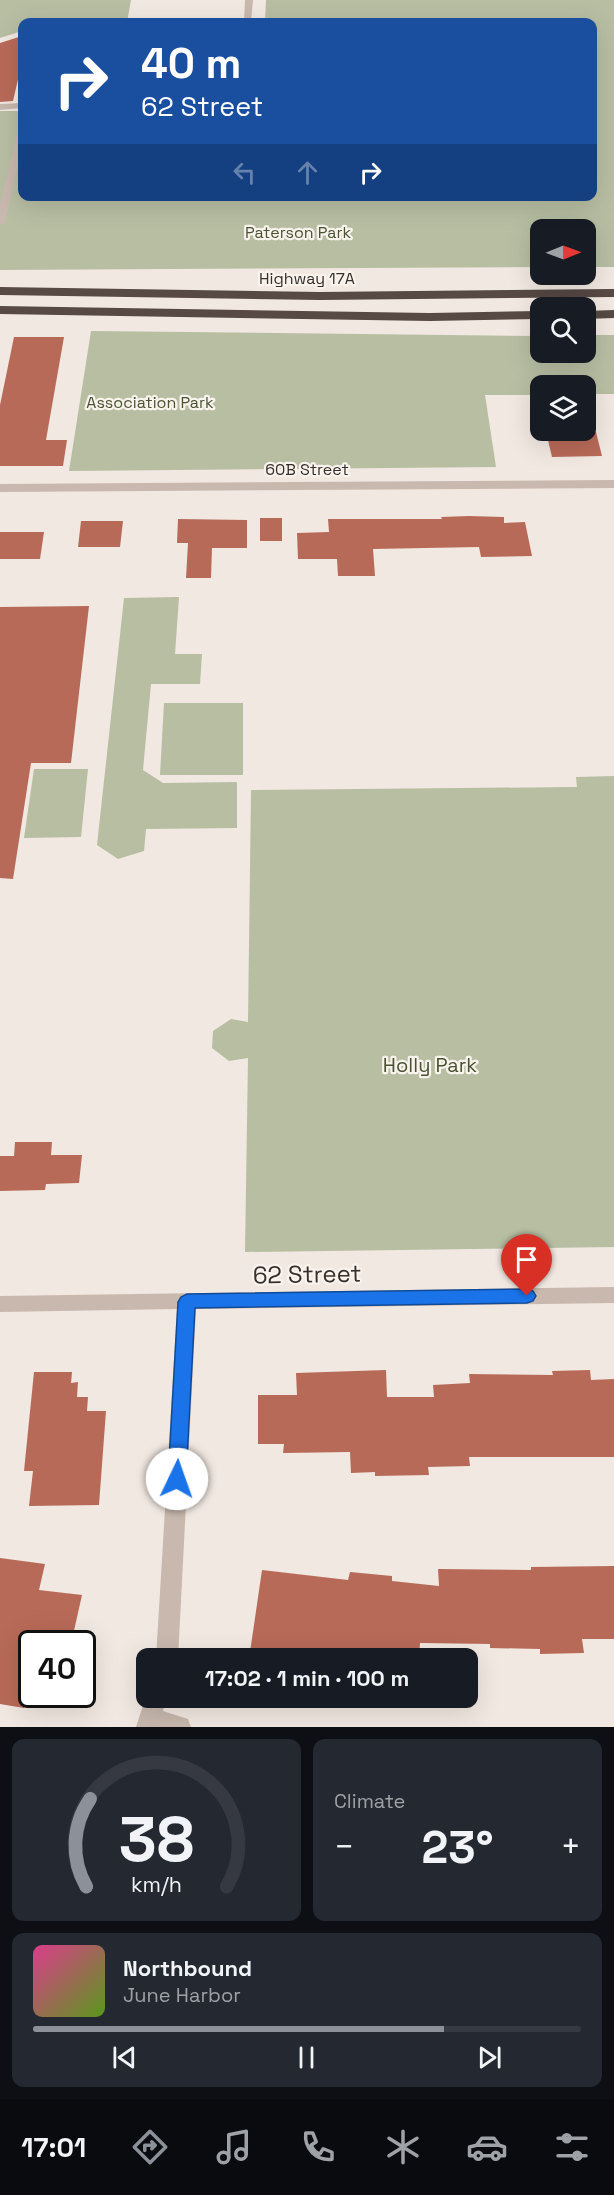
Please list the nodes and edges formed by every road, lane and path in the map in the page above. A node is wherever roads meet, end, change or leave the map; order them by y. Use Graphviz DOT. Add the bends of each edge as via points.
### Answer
graph roads {
  1 [pos="249,0"];
  2 [pos="248,18"];
  3 [pos="0,106"];
  4 [pos="18,106"];
  5 [pos="18,148"];
  6 [pos="0,223"];
  7 [pos="0,291"];
  8 [pos="614,293"];
  9 [pos="0,310"];
  10 [pos="614,314"];
  11 [pos="530,315"];
  12 [pos="596,315"];
  13 [pos="614,484"];
  14 [pos="0,488"];
  15 [pos="614,1295"];
  16 [pos="187,1302"];
  17 [pos="0,1304"];
  18 [pos="168,1648"];
  19 [pos="152,1714"];
  20 [pos="180,1727"];
  1 -- 2 [label="street"];
  3 -- 4 [label="street"];
  5 -- 6 [label="street"];
  7 -- 8 [label="highway, Highway 17A" via="320,296"];
  9 -- 11 [label="highway, Highway 17A"];
  10 -- 12 [label="highway"];
  13 -- 14 [label="street, 60B Street"];
  15 -- 16 [label="street, 62 Street"];
  16 -- 17 [label="street, 62 Street"];
  16 -- 18 [label="street"];
  19 -- 20 [label="street"];
}
